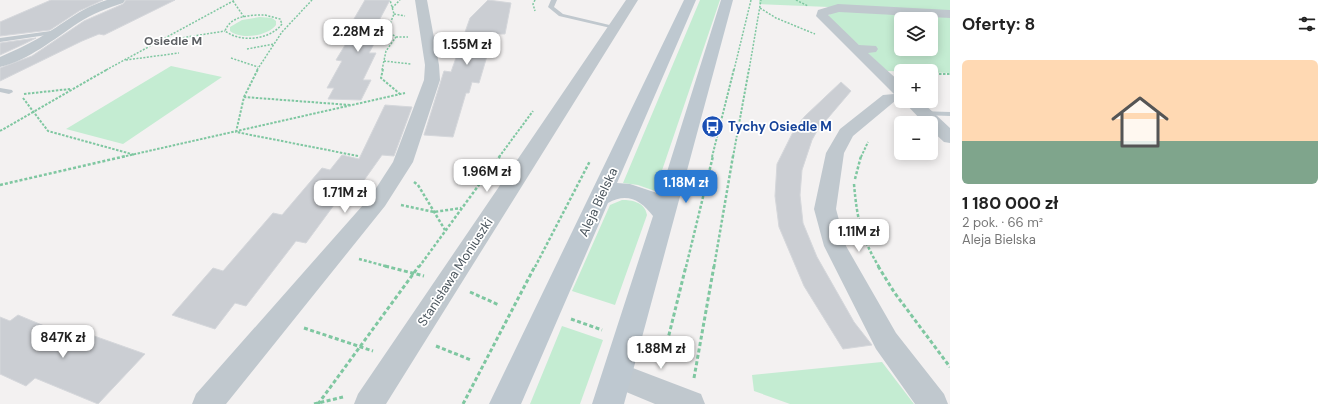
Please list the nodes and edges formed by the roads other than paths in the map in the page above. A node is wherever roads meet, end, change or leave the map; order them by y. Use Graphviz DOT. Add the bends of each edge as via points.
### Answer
graph roads {
  1 [pos="119,0"];
  2 [pos="421,0"];
  3 [pos="554,0"];
  4 [pos="632,0"];
  5 [pos="690,0"];
  6 [pos="728,0"];
  7 [pos="950,14"];
  8 [pos="615,27"];
  9 [pos="58,32"];
  10 [pos="0,40"];
  11 [pos="855,49"];
  12 [pos="871,49"];
  13 [pos="0,63"];
  14 [pos="0,90"];
  15 [pos="894,91"];
  16 [pos="9,92"];
  17 [pos="894,101"];
  18 [pos="916,108"];
  19 [pos="923,113"];
  20 [pos="950,114"];
  21 [pos="950,138"];
  22 [pos="600,198"];
  23 [pos="666,215"];
  24 [pos="617,375"];
  25 [pos="207,404"];
  26 [pos="369,404"];
  27 [pos="505,404"];
  28 [pos="608,404"];
  29 [pos="689,404"];
  30 [pos="933,404"];
  1 -- 9 [label="street" via="98,7"];
  2 -- 25 [label="street" via="432,80 403,162 378,201"];
  3 -- 8 [label="lane" via="551,7 561,15"];
  4 -- 8 [label="street, Stanisława Moniuszki"];
  5 -- 22 [label="main road, Aleja Bielska"];
  6 -- 23 [label="main road"];
  7 -- 11 [label="street" via="838,8 822,13 822,16"];
  8 -- 26 [label="street, Stanisława Moniuszki"];
  9 -- 10 [label="lane"];
  9 -- 13 [label="street" via="31,49"];
  11 -- 12 [label="street"];
  11 -- 15 [label="street"];
  14 -- 16 [label="lane"];
  17 -- 30 [label="street" via="846,133 835,153 825,209 835,246 886,341"];
  18 -- 19 [label="street"];
  19 -- 20 [label="lane"];
  19 -- 21 [label="street"];
  22 -- 23 [label="main road" via="615,190 630,191 652,199"];
  22 -- 27 [label="main road, Aleja Bielska"];
  23 -- 24 [label="main road"];
  24 -- 28 [label="main road"];
  24 -- 29 [label="street"];
}
